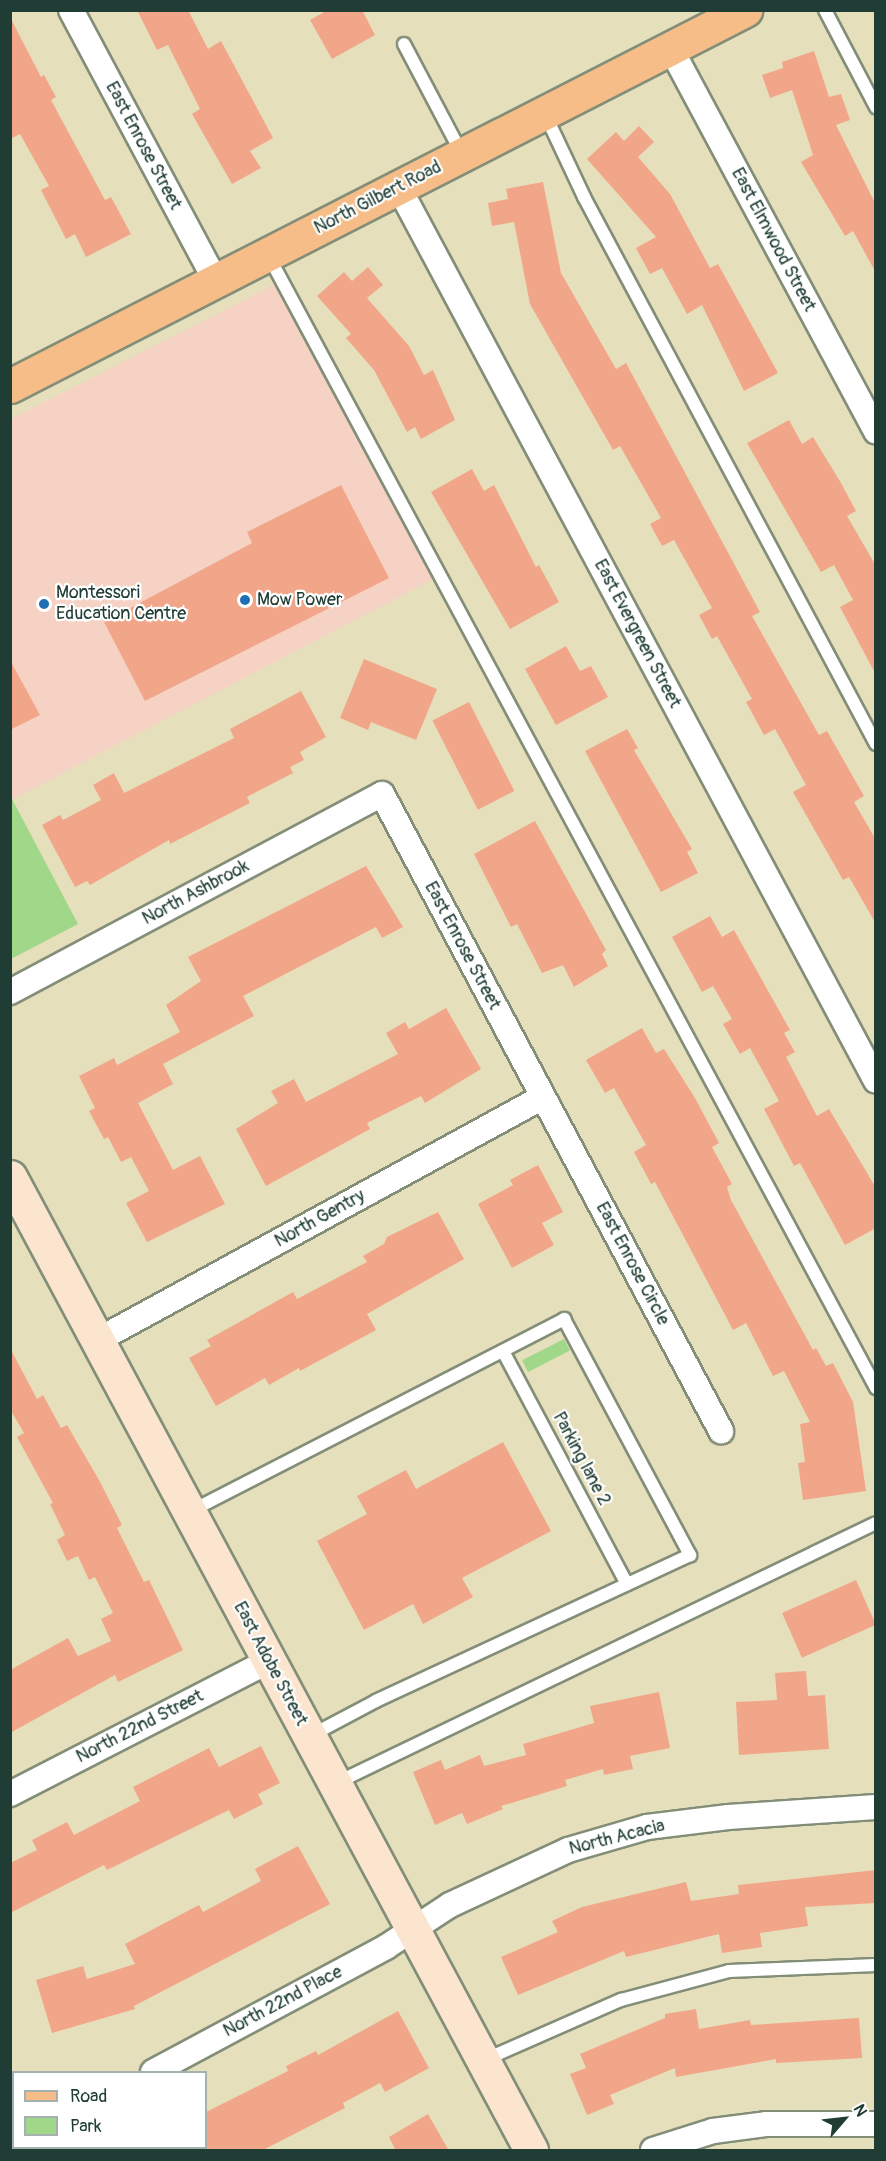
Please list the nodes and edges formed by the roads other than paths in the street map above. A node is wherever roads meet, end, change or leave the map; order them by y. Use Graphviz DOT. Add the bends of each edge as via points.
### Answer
graph roads {
  1 [pos="70,10"];
  2 [pos="745,10"];
  3 [pos="825,10"];
  4 [pos="404,44"];
  5 [pos="671,49"];
  6 [pos="876,107"];
  7 [pos="544,113"];
  8 [pos="462,155"];
  9 [pos="399,188"];
  10 [pos="268,255"];
  11 [pos="216,281"];
  12 [pos="10,386"];
  13 [pos="876,431"];
  14 [pos="876,744"];
  15 [pos="382,795"];
  16 [pos="10,992"];
  17 [pos="876,1081"];
  18 [pos="543,1097"];
  19 [pos="10,1177"];
  20 [pos="98,1340"];
  21 [pos="503,1351"];
  22 [pos="876,1388"];
  23 [pos="721,1431"];
  24 [pos="191,1511"];
  25 [pos="876,1523"];
  26 [pos="627,1584"];
  27 [pos="269,1661"];
  28 [pos="309,1736"];
  29 [pos="335,1784"];
  30 [pos="10,1794"];
  31 [pos="876,1807"];
  32 [pos="412,1929"];
  33 [pos="876,1965"];
  34 [pos="483,2060"];
  35 [pos="157,2071"];
  36 [pos="876,2124"];
  37 [pos="531,2151"];
  38 [pos="652,2151"];
  1 -- 11 [label="street, East Enrose Street"];
  2 -- 5 [label="main road, North Gilbert Road"];
  3 -- 6 [label="lane"];
  4 -- 8 [label="lane"];
  5 -- 7 [label="main road, North Gilbert Road"];
  5 -- 13 [label="street, East Elmwood Street"];
  7 -- 8 [label="main road, North Gilbert Road"];
  7 -- 14 [label="lane" via="584,197"];
  8 -- 9 [label="main road, North Gilbert Road"];
  9 -- 10 [label="main road, North Gilbert Road"];
  9 -- 17 [label="street, East Evergreen Street"];
  10 -- 11 [label="main road, North Gilbert Road"];
  10 -- 22 [label="lane"];
  11 -- 12 [label="main road, North Gilbert Road"];
  15 -- 16 [label="street, North Ashbrook"];
  15 -- 18 [label="street, East Enrose Street"];
  18 -- 20 [label="street, North Gentry"];
  18 -- 23 [label="street, East Enrose Circle"];
  19 -- 20 [label="street, East Adobe Street"];
  20 -- 24 [label="street, East Adobe Street"];
  21 -- 24 [label="lane"];
  21 -- 26 [label="lane, Parking lane 2"];
  21 -- 26 [label="lane" via="564,1319 570,1329 690,1555"];
  24 -- 27 [label="street, East Adobe Street"];
  25 -- 29 [label="lane"];
  26 -- 28 [label="lane"];
  27 -- 28 [label="street, East Adobe Street"];
  27 -- 30 [label="street, North 22nd Street"];
  28 -- 29 [label="street, East Adobe Street"];
  29 -- 32 [label="street, East Adobe Street"];
  31 -- 32 [label="street, North Acacia" via="647,1827 568,1850 516,1871"];
  32 -- 34 [label="street, East Adobe Street"];
  32 -- 35 [label="street, North 22nd Place"];
  33 -- 34 [label="lane" via="729,1971 621,2000"];
  34 -- 37 [label="street, East Adobe Street"];
  36 -- 38 [label="street" via="766,2124 713,2131"];
}
